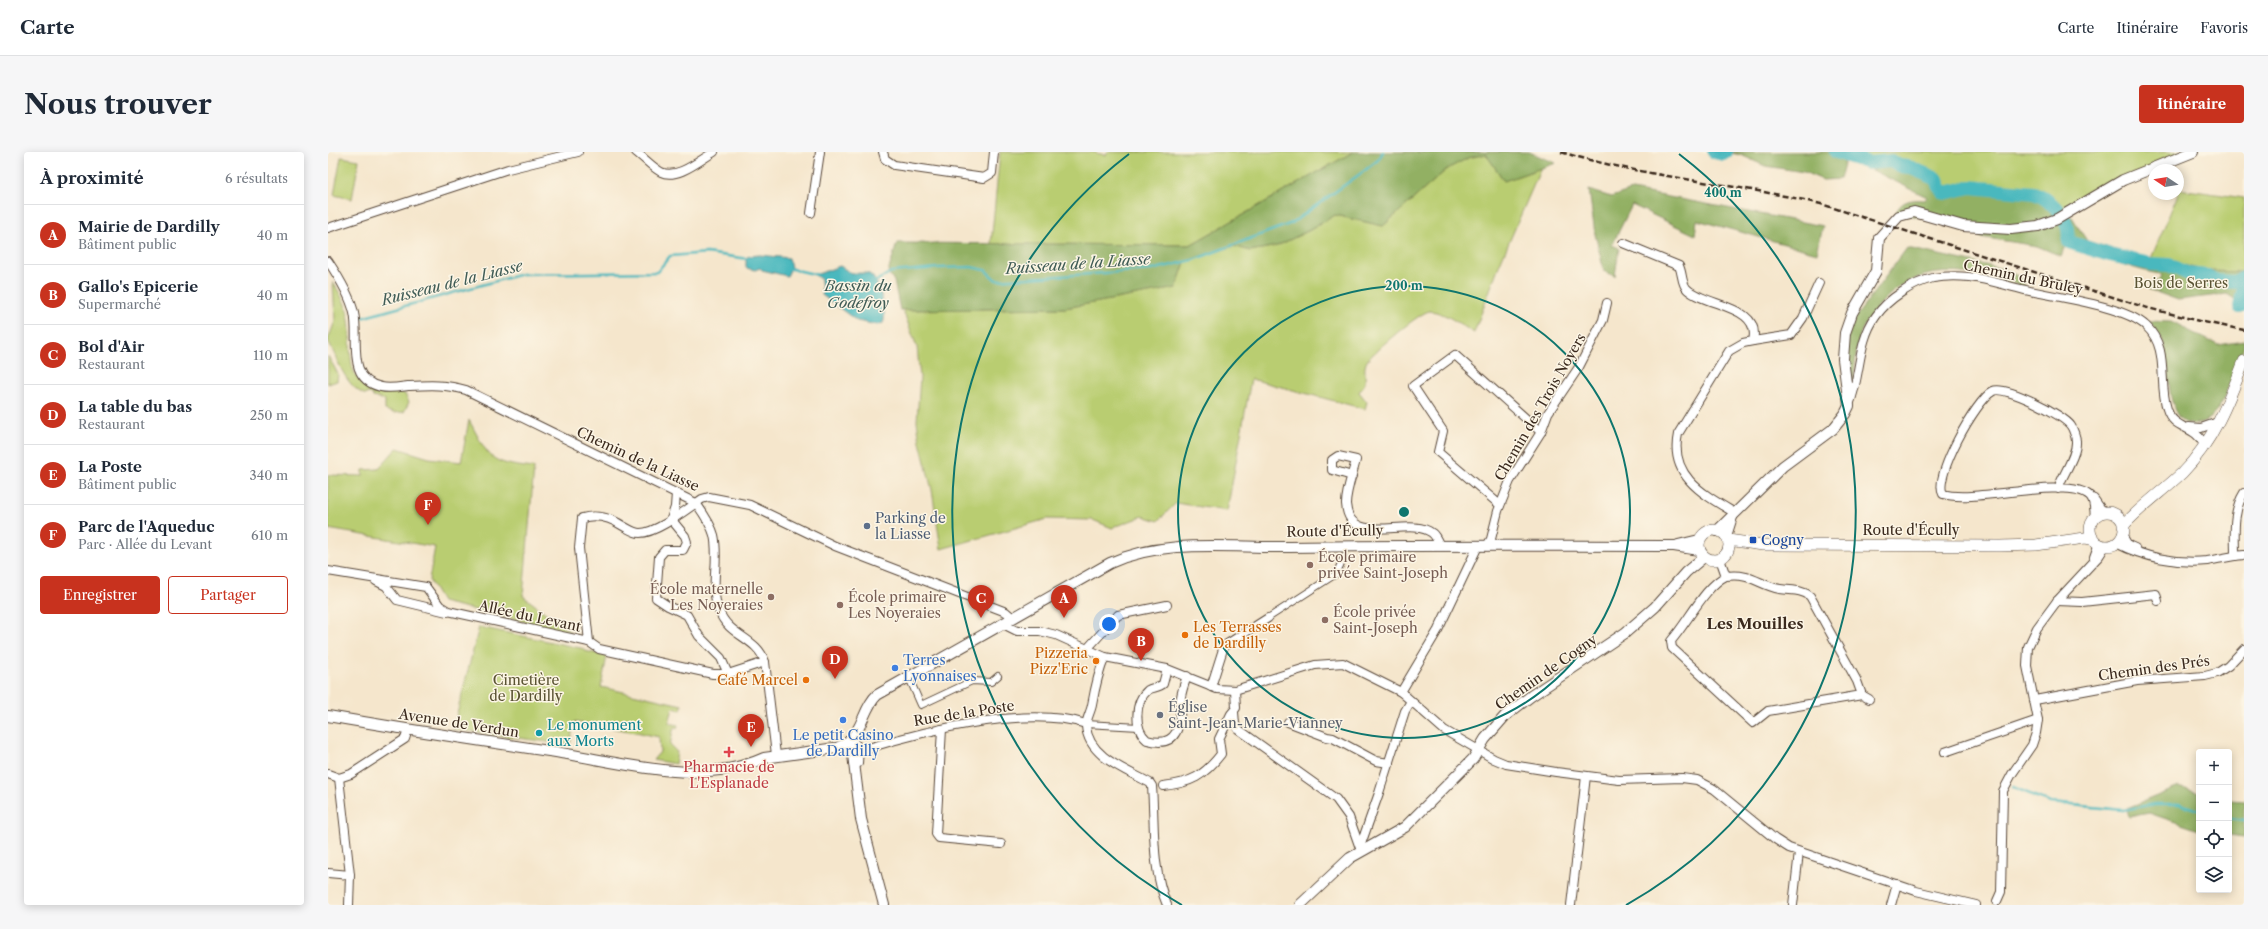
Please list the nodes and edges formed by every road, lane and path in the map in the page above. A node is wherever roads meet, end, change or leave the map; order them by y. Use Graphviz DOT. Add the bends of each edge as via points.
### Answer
graph roads {
  1 [pos="578,152"];
  2 [pos="636,152"];
  3 [pos="714,152"];
  4 [pos="820,152"];
  5 [pos="884,152"];
  6 [pos="994,152"];
  7 [pos="2193,152"];
  8 [pos="811,213"];
  9 [pos="328,223"];
  10 [pos="338,223"];
  11 [pos="328,228"];
  12 [pos="1623,243"];
  13 [pos="328,261"];
  14 [pos="1819,283"];
  15 [pos="1607,303"];
  16 [pos="1753,341"];
  17 [pos="2244,361"];
  18 [pos="1848,406"];
  19 [pos="2218,422"];
  20 [pos="2184,427"];
  21 [pos="1541,432"];
  22 [pos="2204,445"];
  23 [pos="1352,476"];
  24 [pos="2058,489"];
  25 [pos="676,493"];
  26 [pos="2244,493"];
  27 [pos="2088,495"];
  28 [pos="696,503"];
  29 [pos="1500,505"];
  30 [pos="2142,507"];
  31 [pos="2110,513"];
  32 [pos="1734,514"];
  33 [pos="671,519"];
  34 [pos="2093,520"];
  35 [pos="2110,539"];
  36 [pos="2058,541"];
  37 [pos="1724,544"];
  38 [pos="1440,546"];
  39 [pos="1483,546"];
  40 [pos="1701,549"];
  41 [pos="1344,557"];
  42 [pos="2241,557"];
  43 [pos="328,571"];
  44 [pos="1726,576"];
  45 [pos="370,578"];
  46 [pos="395,582"];
  47 [pos="388,591"];
  48 [pos="436,601"];
  49 [pos="2057,601"];
  50 [pos="2158,601"];
  51 [pos="1167,605"];
  52 [pos="429,608"];
  53 [pos="466,616"];
  54 [pos="1012,618"];
  55 [pos="1268,618"];
  56 [pos="1003,624"];
  57 [pos="589,642"];
  58 [pos="1087,649"];
  59 [pos="2244,649"];
  60 [pos="1105,657"];
  61 [pos="765,662"];
  62 [pos="1167,669"];
  63 [pos="728,674"];
  64 [pos="998,676"];
  65 [pos="1187,676"];
  66 [pos="910,680"];
  67 [pos="1211,687"];
  68 [pos="1235,690"];
  69 [pos="1401,692"];
  70 [pos="1862,694"];
  71 [pos="1869,699"];
  72 [pos="2035,700"];
  73 [pos="1410,701"];
  74 [pos="1234,712"];
  75 [pos="328,716"];
  76 [pos="2038,720"];
  77 [pos="1288,722"];
  78 [pos="1086,724"];
  79 [pos="1139,727"];
  80 [pos="942,729"];
  81 [pos="408,730"];
  82 [pos="848,742"];
  83 [pos="858,748"];
  84 [pos="1479,751"];
  85 [pos="1945,752"];
  86 [pos="776,755"];
  87 [pos="1389,763"];
  88 [pos="328,774"];
  89 [pos="1586,776"];
  90 [pos="339,778"];
  91 [pos="1163,786"];
  92 [pos="857,791"];
  93 [pos="1001,844"];
  94 [pos="1361,849"];
  95 [pos="1799,852"];
  96 [pos="328,873"];
  97 [pos="350,875"];
  98 [pos="1897,884"];
  99 [pos="1997,904"];
  100 [pos="349,905"];
  101 [pos="884,905"];
  102 [pos="1167,905"];
  103 [pos="1300,905"];
  104 [pos="1570,905"];
  105 [pos="1793,905"];
  106 [pos="1892,905"];
  107 [pos="1976,905"];
  1 -- 10 [label="street" via="508,169"];
  2 -- 3 [label="street" via="659,171 670,175"];
  4 -- 8 [label="street"];
  5 -- 6 [label="street" via="885,159 894,165 984,178 992,173"];
  7 -- 18 [label="street" via="2123,180 2057,219 2038,226 2012,229 1958,225 1914,212 1903,214 1896,219 1879,238 1876,271 1852,313 1844,336 1843,366"];
  9 -- 10 [label="street"];
  10 -- 11 [label="street"];
  12 -- 16 [label="street" via="1679,266 1683,282 1691,292 1746,316 1755,331"];
  13 -- 25 [label="street, Chemin de la Liasse" via="352,307 355,319 356,363 362,375 370,382 382,388 439,385 466,390"];
  14 -- 16 [label="street" via="1803,318 1791,335"];
  15 -- 21 [label="street, Chemin des Trois Noyers" via="1603,320 1579,367 1548,413"];
  16 -- 32 [label="street" via="1729,351 1678,434 1676,447 1678,463 1688,479"];
  17 -- 19 [label="main road"];
  18 -- 20 [label="street, Chemin du Bruley" via="1855,391 1862,350 1876,316 1894,298 1914,285 1933,278 1970,278 2109,310 2140,321 2150,330 2159,347 2166,409 2170,418"];
  18 -- 32 [label="street, Chemin du Bruley" via="1833,429 1793,458"];
  19 -- 20 [label="street" via="2201,428"];
  19 -- 22 [label="main road"];
  20 -- 22 [label="street, Chemin du Bruley" via="2199,435"];
  21 -- 29 [label="street, Chemin des Trois Noyers" via="1510,481"];
  21 -- 29 [label="street" via="1455,355 1413,386 1443,431 1438,452"];
  22 -- 30 [label="main road" via="2183,472"];
  23 -- 38 [label="street" via="1346,503 1353,522 1372,528 1425,529 1432,533"];
  24 -- 24 [label="street" via="1965,496 1943,494 1940,489 1941,480 1947,462 1974,413 1992,391 2000,389 2051,411 2072,427 2076,442"];
  24 -- 27 [label="street" via="2070,488"];
  25 -- 28 [label="street, Chemin de la Liasse"];
  25 -- 33 [label="street"];
  26 -- 42 [label="street" via="2235,517"];
  27 -- 31 [label="street" via="2101,509"];
  27 -- 34 [label="street" via="2093,502"];
  28 -- 33 [label="street"];
  28 -- 54 [label="street, Chemin de la Liasse" via="709,498 750,505 821,540 1006,612"];
  28 -- 61 [label="street" via="715,537 718,610 731,631 755,645"];
  29 -- 39 [label="street, Chemin des Trois Noyers" via="1491,539"];
  30 -- 31 [label="main road"];
  30 -- 35 [label="main road"];
  31 -- 34 [label="main road, Route d'Écully"];
  31 -- 35 [label="main road" via="2120,518"];
  32 -- 37 [label="street"];
  33 -- 57 [label="street" via="652,531 641,533 631,531 603,517 582,518 579,548"];
  33 -- 63 [label="street" via="687,542 683,550 664,550 659,557 656,598 688,615 699,636 721,658"];
  34 -- 35 [label="main road" via="2090,531"];
  34 -- 36 [label="main road, Route d'Écully" via="2080,531"];
  35 -- 36 [label="main road, Route d'Écully"];
  35 -- 42 [label="street" via="2149,556 2189,562"];
  35 -- 49 [label="street"];
  36 -- 37 [label="main road, Route d'Écully" via="2036,545 2000,546"];
  37 -- 40 [label="main road" via="1710,560"];
  37 -- 40 [label="main road" via="1705,533"];
  37 -- 44 [label="street"];
  38 -- 39 [label="street, Route d'Écully"];
  38 -- 54 [label="street, Route d'Écully" via="1153,546 1110,563"];
  39 -- 40 [label="street, Route d'Écully" via="1674,546"];
  39 -- 69 [label="street, Chemin des Trois Noyers"];
  40 -- 84 [label="street, Chemin de Cogny" via="1686,572 1655,607 1626,633 1504,716 1485,739"];
  41 -- 55 [label="street" via="1336,574"];
  43 -- 45 [label="street, Allée du Levant"];
  44 -- 70 [label="street" via="1749,576 1780,589 1796,590 1810,596"];
  44 -- 70 [label="street" via="1710,589 1671,641 1672,648 1753,723 1768,711"];
  45 -- 46 [label="street, Allée du Levant"];
  45 -- 47 [label="street, Allée du Levant" via="381,583"];
  46 -- 47 [label="street"];
  46 -- 48 [label="street, Allée du Levant" via="426,587"];
  47 -- 52 [label="street, Allée du Levant" via="397,600"];
  48 -- 52 [label="street"];
  48 -- 53 [label="street, Allée du Levant" via="448,611"];
  49 -- 50 [label="street" via="2082,602 2156,594"];
  49 -- 72 [label="street" via="2037,628 2028,647 2027,666"];
  51 -- 58 [label="street" via="1118,615"];
  52 -- 53 [label="street, Allée du Levant"];
  53 -- 57 [label="street, Allée du Levant"];
  54 -- 56 [label="street"];
  55 -- 67 [label="street" via="1224,646"];
  56 -- 58 [label="street" via="1017,631 1056,635"];
  56 -- 82 [label="street" via="877,694 871,700"];
  57 -- 63 [label="street, Allée du Levant" via="600,649 718,675"];
  58 -- 60 [label="street"];
  59 -- 72 [label="street, Chemin des Prés" via="2228,666 2205,676 2136,681"];
  60 -- 62 [label="street"];
  60 -- 78 [label="street" via="1098,672"];
  61 -- 63 [label="street"];
  61 -- 86 [label="street"];
  62 -- 65 [label="street"];
  62 -- 79 [label="street" via="1163,684 1148,690 1143,699 1138,714"];
  64 -- 66 [label="street" via="991,682 972,681 921,705"];
  65 -- 67 [label="street"];
  65 -- 79 [label="street" via="1181,696 1179,729 1175,736 1164,741 1147,740"];
  67 -- 68 [label="street"];
  68 -- 69 [label="street" via="1315,665 1333,662 1350,665"];
  68 -- 74 [label="street" via="1237,701"];
  69 -- 73 [label="street"];
  70 -- 71 [label="street"];
  72 -- 76 [label="street"];
  73 -- 84 [label="street" via="1444,730"];
  73 -- 87 [label="street"];
  74 -- 91 [label="street" via="1219,739 1221,754 1208,770 1181,784"];
  74 -- 94 [label="street" via="1238,728 1336,799 1349,817"];
  75 -- 81 [label="street, Avenue de Verdun"];
  76 -- 85 [label="street"];
  76 -- 99 [label="street" via="2032,745 2003,791 2001,892"];
  77 -- 87 [label="street" via="1333,738 1376,761"];
  78 -- 79 [label="street"];
  78 -- 80 [label="street, Rue de la Poste" via="1071,720 1024,718"];
  78 -- 102 [label="street" via="1095,748 1104,757 1152,786 1156,864 1159,884"];
  80 -- 83 [label="street, Rue de la Poste" via="865,749"];
  80 -- 93 [label="street" via="936,834 939,838"];
  81 -- 86 [label="street, Avenue de Verdun" via="661,770 710,772"];
  81 -- 90 [label="street" via="406,738 351,774"];
  82 -- 83 [label="street"];
  82 -- 86 [label="street, Avenue de Verdun" via="836,748"];
  82 -- 92 [label="street" via="853,756"];
  83 -- 92 [label="street"];
  84 -- 89 [label="street" via="1506,764"];
  84 -- 94 [label="street, Chemin de Cogny" via="1405,827"];
  87 -- 94 [label="street"];
  88 -- 90 [label="street"];
  89 -- 95 [label="street" via="1619,780 1697,780 1714,788 1775,840"];
  89 -- 104 [label="street"];
  90 -- 97 [label="street"];
  92 -- 101 [label="street" via="861,819"];
  94 -- 103 [label="street, Chemin de Cogny"];
  95 -- 98 [label="street"];
  95 -- 105 [label="street"];
  96 -- 97 [label="street"];
  97 -- 100 [label="street"];
  98 -- 106 [label="street"];
  98 -- 107 [label="street" via="1936,897"];
}
